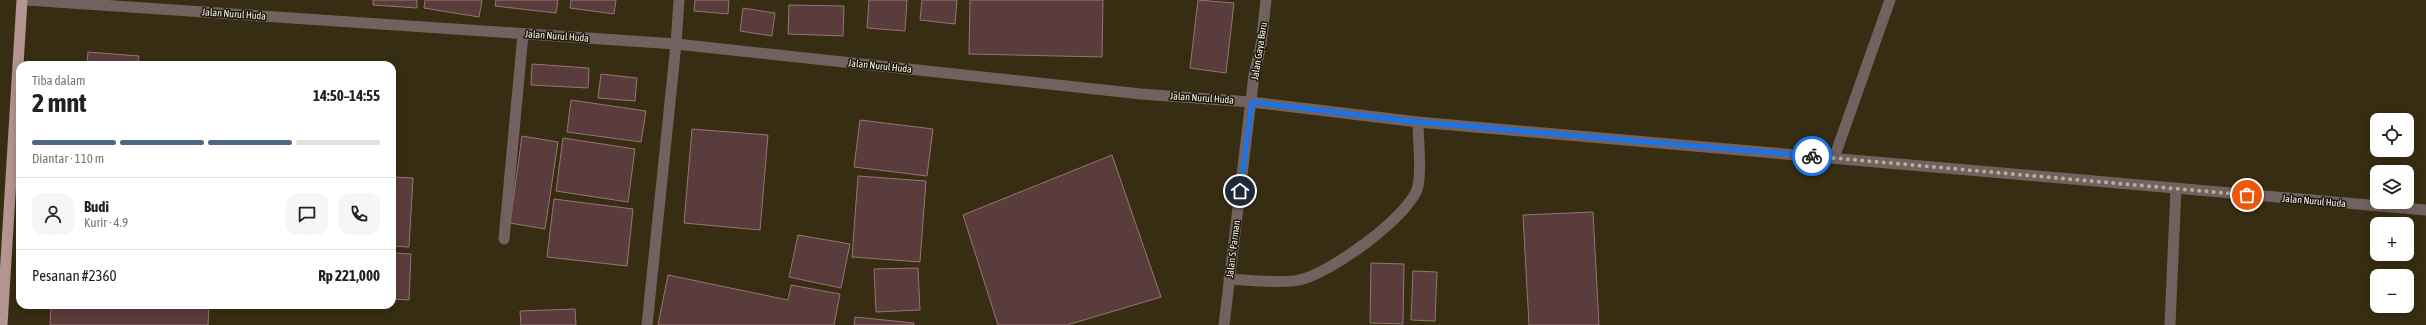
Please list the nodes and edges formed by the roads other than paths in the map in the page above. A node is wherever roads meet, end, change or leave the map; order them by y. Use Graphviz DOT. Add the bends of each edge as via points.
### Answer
graph roads {
  1 [pos="22,0"];
  2 [pos="26,0"];
  3 [pos="679,0"];
  4 [pos="1266,0"];
  5 [pos="1890,0"];
  6 [pos="524,34"];
  7 [pos="676,44"];
  8 [pos="18,61"];
  9 [pos="16,98"];
  10 [pos="1252,102"];
  11 [pos="1418,122"];
  12 [pos="1834,158"];
  13 [pos="2176,188"];
  14 [pos="2426,210"];
  15 [pos="504,238"];
  16 [pos="1229,279"];
  17 [pos="2,325"];
  18 [pos="647,325"];
  19 [pos="1224,325"];
  20 [pos="2170,325"];
  1 -- 8 [label="main road"];
  2 -- 6 [label="street, Jalan Nurul Huda"];
  3 -- 7 [label="street"];
  4 -- 10 [label="street, Jalan Gaya Baru"];
  5 -- 12 [label="street"];
  6 -- 7 [label="street, Jalan Nurul Huda"];
  6 -- 15 [label="street"];
  7 -- 10 [label="street, Jalan Nurul Huda" via="1141,94"];
  7 -- 18 [label="street"];
  9 -- 17 [label="main road"];
  10 -- 11 [label="street, Jalan Nurul Huda"];
  10 -- 16 [label="street, Jalan S. Parman"];
  11 -- 12 [label="street, Jalan Nurul Huda"];
  11 -- 16 [label="street" via="1418,187 1398,215 1380,231 1330,268 1299,280"];
  12 -- 13 [label="street, Jalan Nurul Huda"];
  13 -- 14 [label="street, Jalan Nurul Huda"];
  13 -- 20 [label="street"];
  16 -- 19 [label="street, Jalan S. Parman"];
}
